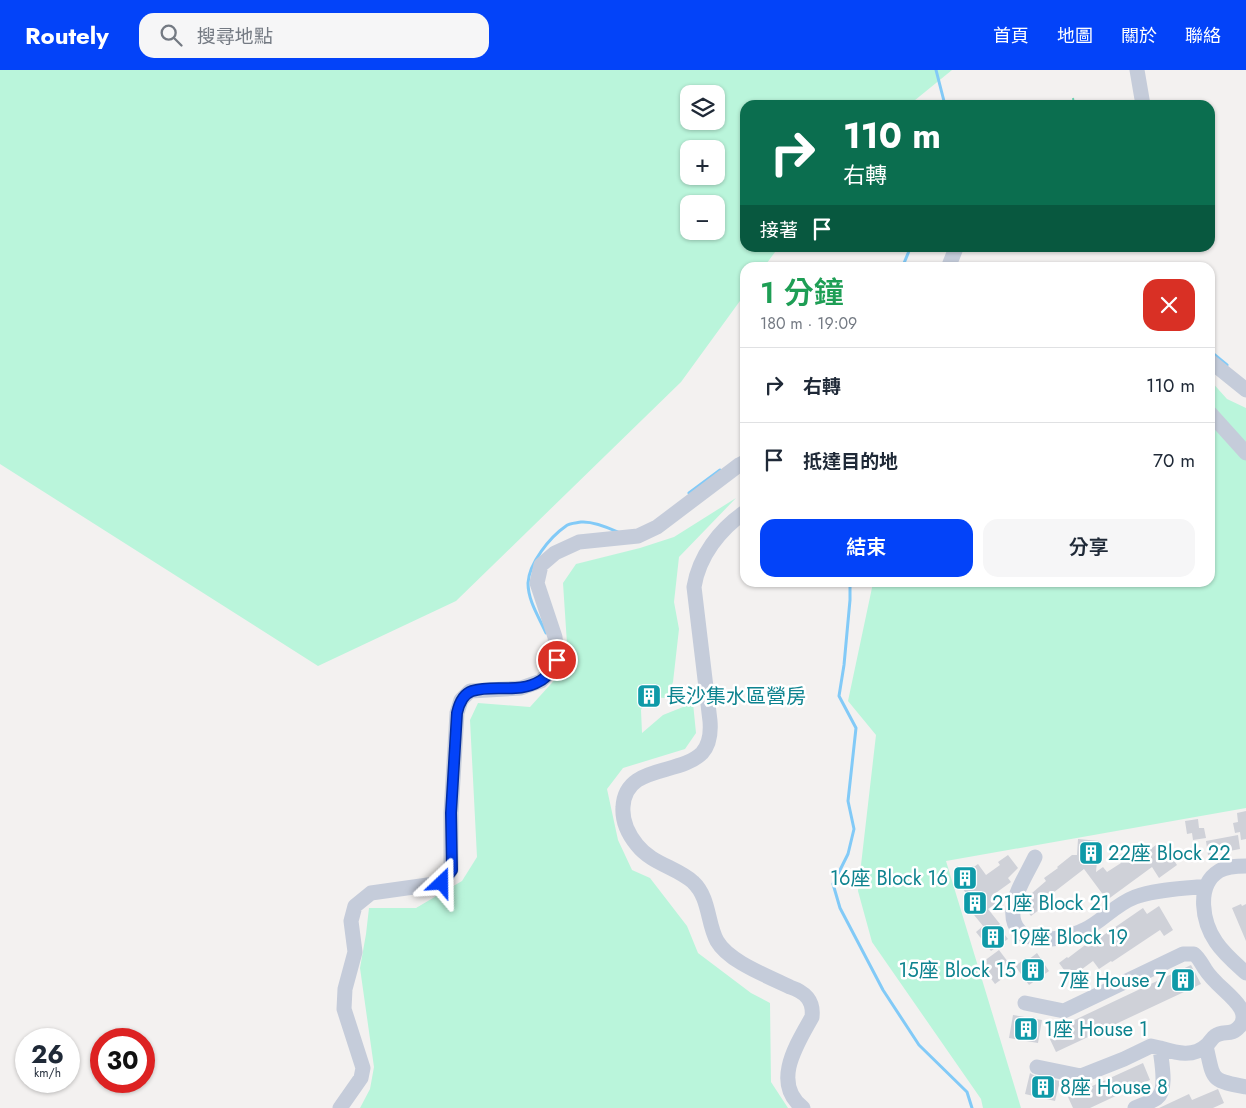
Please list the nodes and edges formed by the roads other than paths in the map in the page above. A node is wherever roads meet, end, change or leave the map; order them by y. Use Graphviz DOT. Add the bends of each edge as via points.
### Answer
graph roads {
  1 [pos="1137,70"];
  2 [pos="1142,100"];
  3 [pos="1215,365"];
  4 [pos="1246,390"];
  5 [pos="1215,419"];
  6 [pos="1246,453"];
  7 [pos="740,464"];
  8 [pos="740,516"];
  9 [pos="1035,857"];
  10 [pos="1246,866"];
  11 [pos="1206,886"];
  12 [pos="1246,973"];
  13 [pos="1025,1003"];
  14 [pos="1206,1046"];
  15 [pos="1160,1048"];
  16 [pos="1037,1067"];
  17 [pos="1246,1087"];
  18 [pos="340,1108"];
  19 [pos="803,1108"];
  20 [pos="1135,1108"];
  1 -- 2 [label="street"];
  3 -- 4 [label="street"];
  5 -- 6 [label="street"];
  7 -- 18 [label="street" via="657,527 638,536 579,542 555,553 541,565 536,583 555,638 557,660 541,681 521,688 470,691 461,700 457,713 451,813 452,870 442,883 371,893 355,906 351,921 355,952 345,989 344,1009 363,1068 361,1078"];
  8 -- 19 [label="street" via="713,542 696,573 694,587 711,733 707,746 694,759 636,781 626,792 623,817 636,845 648,857 683,874 701,892 717,941 729,956 810,999 812,1016 789,1064 787,1078 790,1094"];
  9 -- 11 [label="street" via="1015,898 1012,916 1020,932 1036,939 1054,939 1084,931 1120,904 1141,895"];
  10 -- 11 [label="street" via="1218,872"];
  11 -- 12 [label="street" via="1204,904 1212,935 1221,949"];
  13 -- 14 [label="street" via="1064,1012 1191,953 1240,1008 1243,1017 1238,1029 1217,1035"];
  14 -- 15 [label="street" via="1180,1054"];
  14 -- 17 [label="street" via="1215,1079"];
  15 -- 16 [label="street" via="1151,1046 1081,1076"];
  15 -- 20 [label="street" via="1162,1092"];
}
